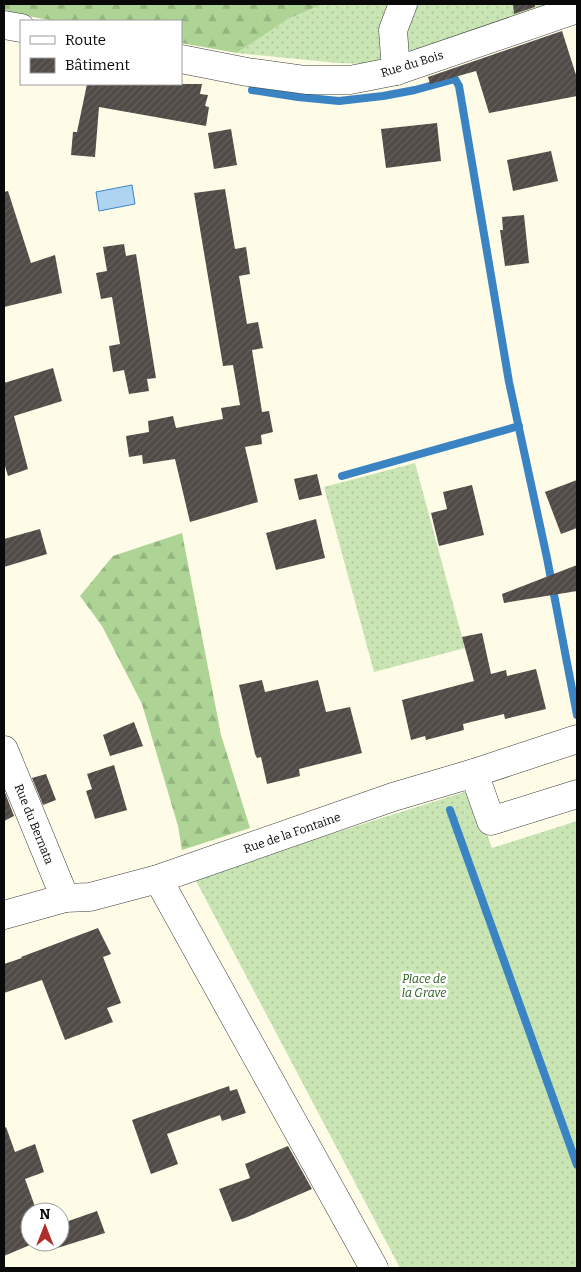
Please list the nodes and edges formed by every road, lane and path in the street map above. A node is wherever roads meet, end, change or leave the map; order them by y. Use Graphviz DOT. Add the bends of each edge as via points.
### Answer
graph roads {
  1 [pos="403,4"];
  2 [pos="577,9"];
  3 [pos="4,25"];
  4 [pos="20,28"];
  5 [pos="182,59"];
  6 [pos="396,71"];
  7 [pos="577,739"];
  8 [pos="4,750"];
  9 [pos="474,773"];
  10 [pos="574,795"];
  11 [pos="158,879"];
  12 [pos="65,898"];
  13 [pos="4,915"];
  14 [pos="374,1268"];
  1 -- 6 [label="street" via="393,30"];
  2 -- 6 [label="street, Rue du Bois"];
  3 -- 4 [label="street"];
  5 -- 6 [label="street, Rue du Bois" via="306,80 350,80"];
  7 -- 9 [label="street, Rue de la Fontaine"];
  8 -- 12 [label="street, Rue du Bernata"];
  9 -- 10 [label="street" via="491,821"];
  9 -- 11 [label="street, Rue de la Fontaine" via="393,797"];
  11 -- 12 [label="street, Rue de la Fontaine" via="90,897"];
  11 -- 14 [label="street"];
  12 -- 13 [label="street, Rue de la Fontaine"];
}
